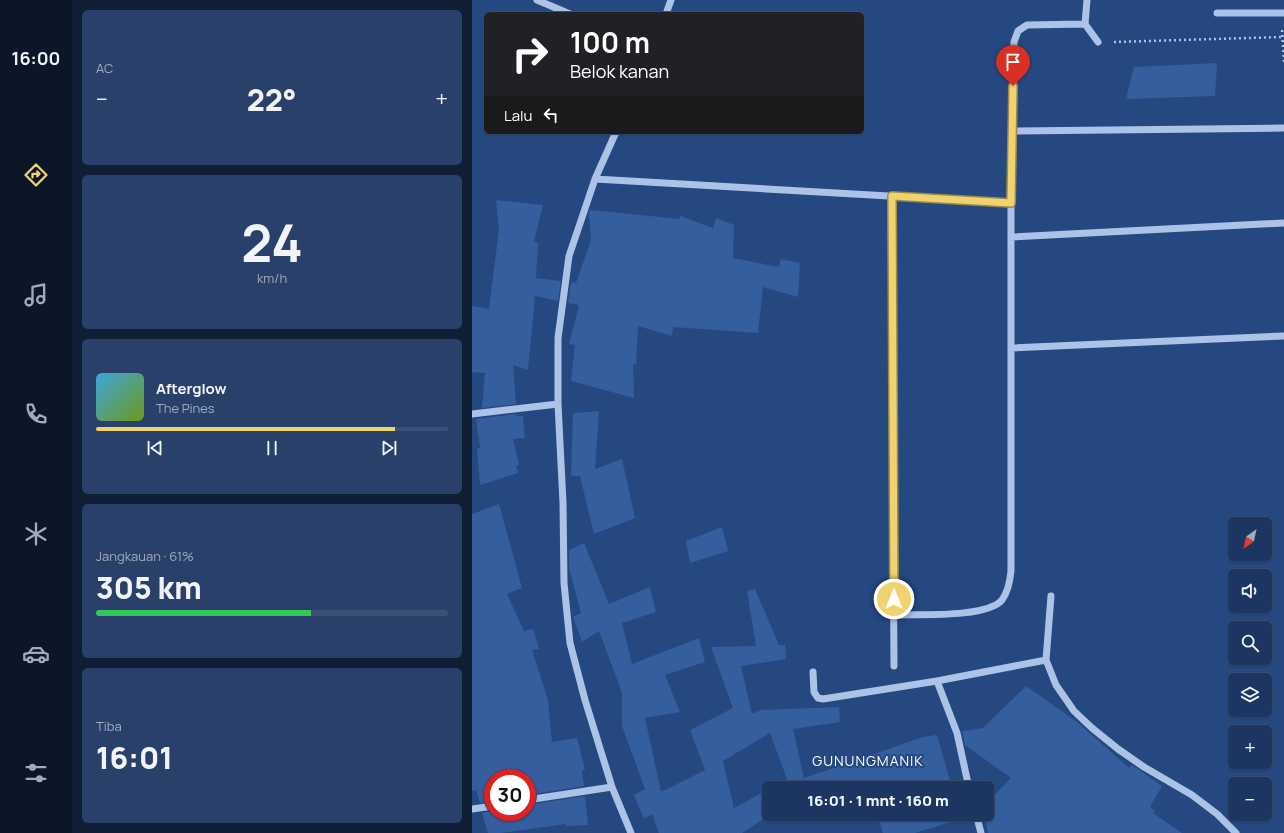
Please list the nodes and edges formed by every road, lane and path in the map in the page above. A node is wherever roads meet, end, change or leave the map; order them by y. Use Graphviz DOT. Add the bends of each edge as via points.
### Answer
graph roads {
  1 [pos="537,0"];
  2 [pos="671,0"];
  3 [pos="1087,0"];
  4 [pos="565,12"];
  5 [pos="667,12"];
  6 [pos="1283,13"];
  7 [pos="1217,14"];
  8 [pos="1085,24"];
  9 [pos="1282,37"];
  10 [pos="1098,42"];
  11 [pos="1284,63"];
  12 [pos="1284,128"];
  13 [pos="1012,131"];
  14 [pos="615,134"];
  15 [pos="595,179"];
  16 [pos="892,196"];
  17 [pos="1011,203"];
  18 [pos="1284,223"];
  19 [pos="1011,237"];
  20 [pos="1284,336"];
  21 [pos="1011,348"];
  22 [pos="558,404"];
  23 [pos="472,414"];
  24 [pos="1051,596"];
  25 [pos="894,615"];
  26 [pos="1046,660"];
  27 [pos="894,666"];
  28 [pos="813,672"];
  29 [pos="937,681"];
  30 [pos="967,781"];
  31 [pos="612,787"];
  32 [pos="536,799"];
  33 [pos="484,807"];
  34 [pos="472,809"];
  35 [pos="978,821"];
  36 [pos="631,833"];
  37 [pos="981,833"];
  38 [pos="1236,833"];
  1 -- 4 [label="street"];
  2 -- 5 [label="street"];
  3 -- 8 [label="street"];
  6 -- 7 [label="street"];
  6 -- 9 [label="path"];
  8 -- 10 [label="street"];
  8 -- 13 [label="street" via="1027,25 1018,31 1014,42"];
  9 -- 10 [label="path"];
  9 -- 11 [label="path"];
  12 -- 13 [label="street"];
  13 -- 17 [label="street"];
  14 -- 15 [label="street"];
  15 -- 16 [label="street"];
  15 -- 22 [label="street" via="569,256 558,338"];
  16 -- 17 [label="street"];
  16 -- 25 [label="street"];
  17 -- 19 [label="street"];
  18 -- 19 [label="street"];
  19 -- 21 [label="street"];
  20 -- 21 [label="street"];
  21 -- 25 [label="street" via="1012,571 1009,585 1002,600 991,608 973,613"];
  22 -- 23 [label="street"];
  22 -- 31 [label="street" via="564,583 570,643 584,700"];
  24 -- 26 [label="street"];
  25 -- 27 [label="street"];
  26 -- 29 [label="street"];
  26 -- 38 [label="street" via="1056,685 1074,711 1092,728 1144,767 1192,795"];
  28 -- 29 [label="street" via="814,692 818,698 823,699"];
  29 -- 30 [label="street" via="957,733"];
  31 -- 32 [label="street"];
  31 -- 36 [label="street"];
  33 -- 34 [label="street"];
  35 -- 37 [label="street"];
}
